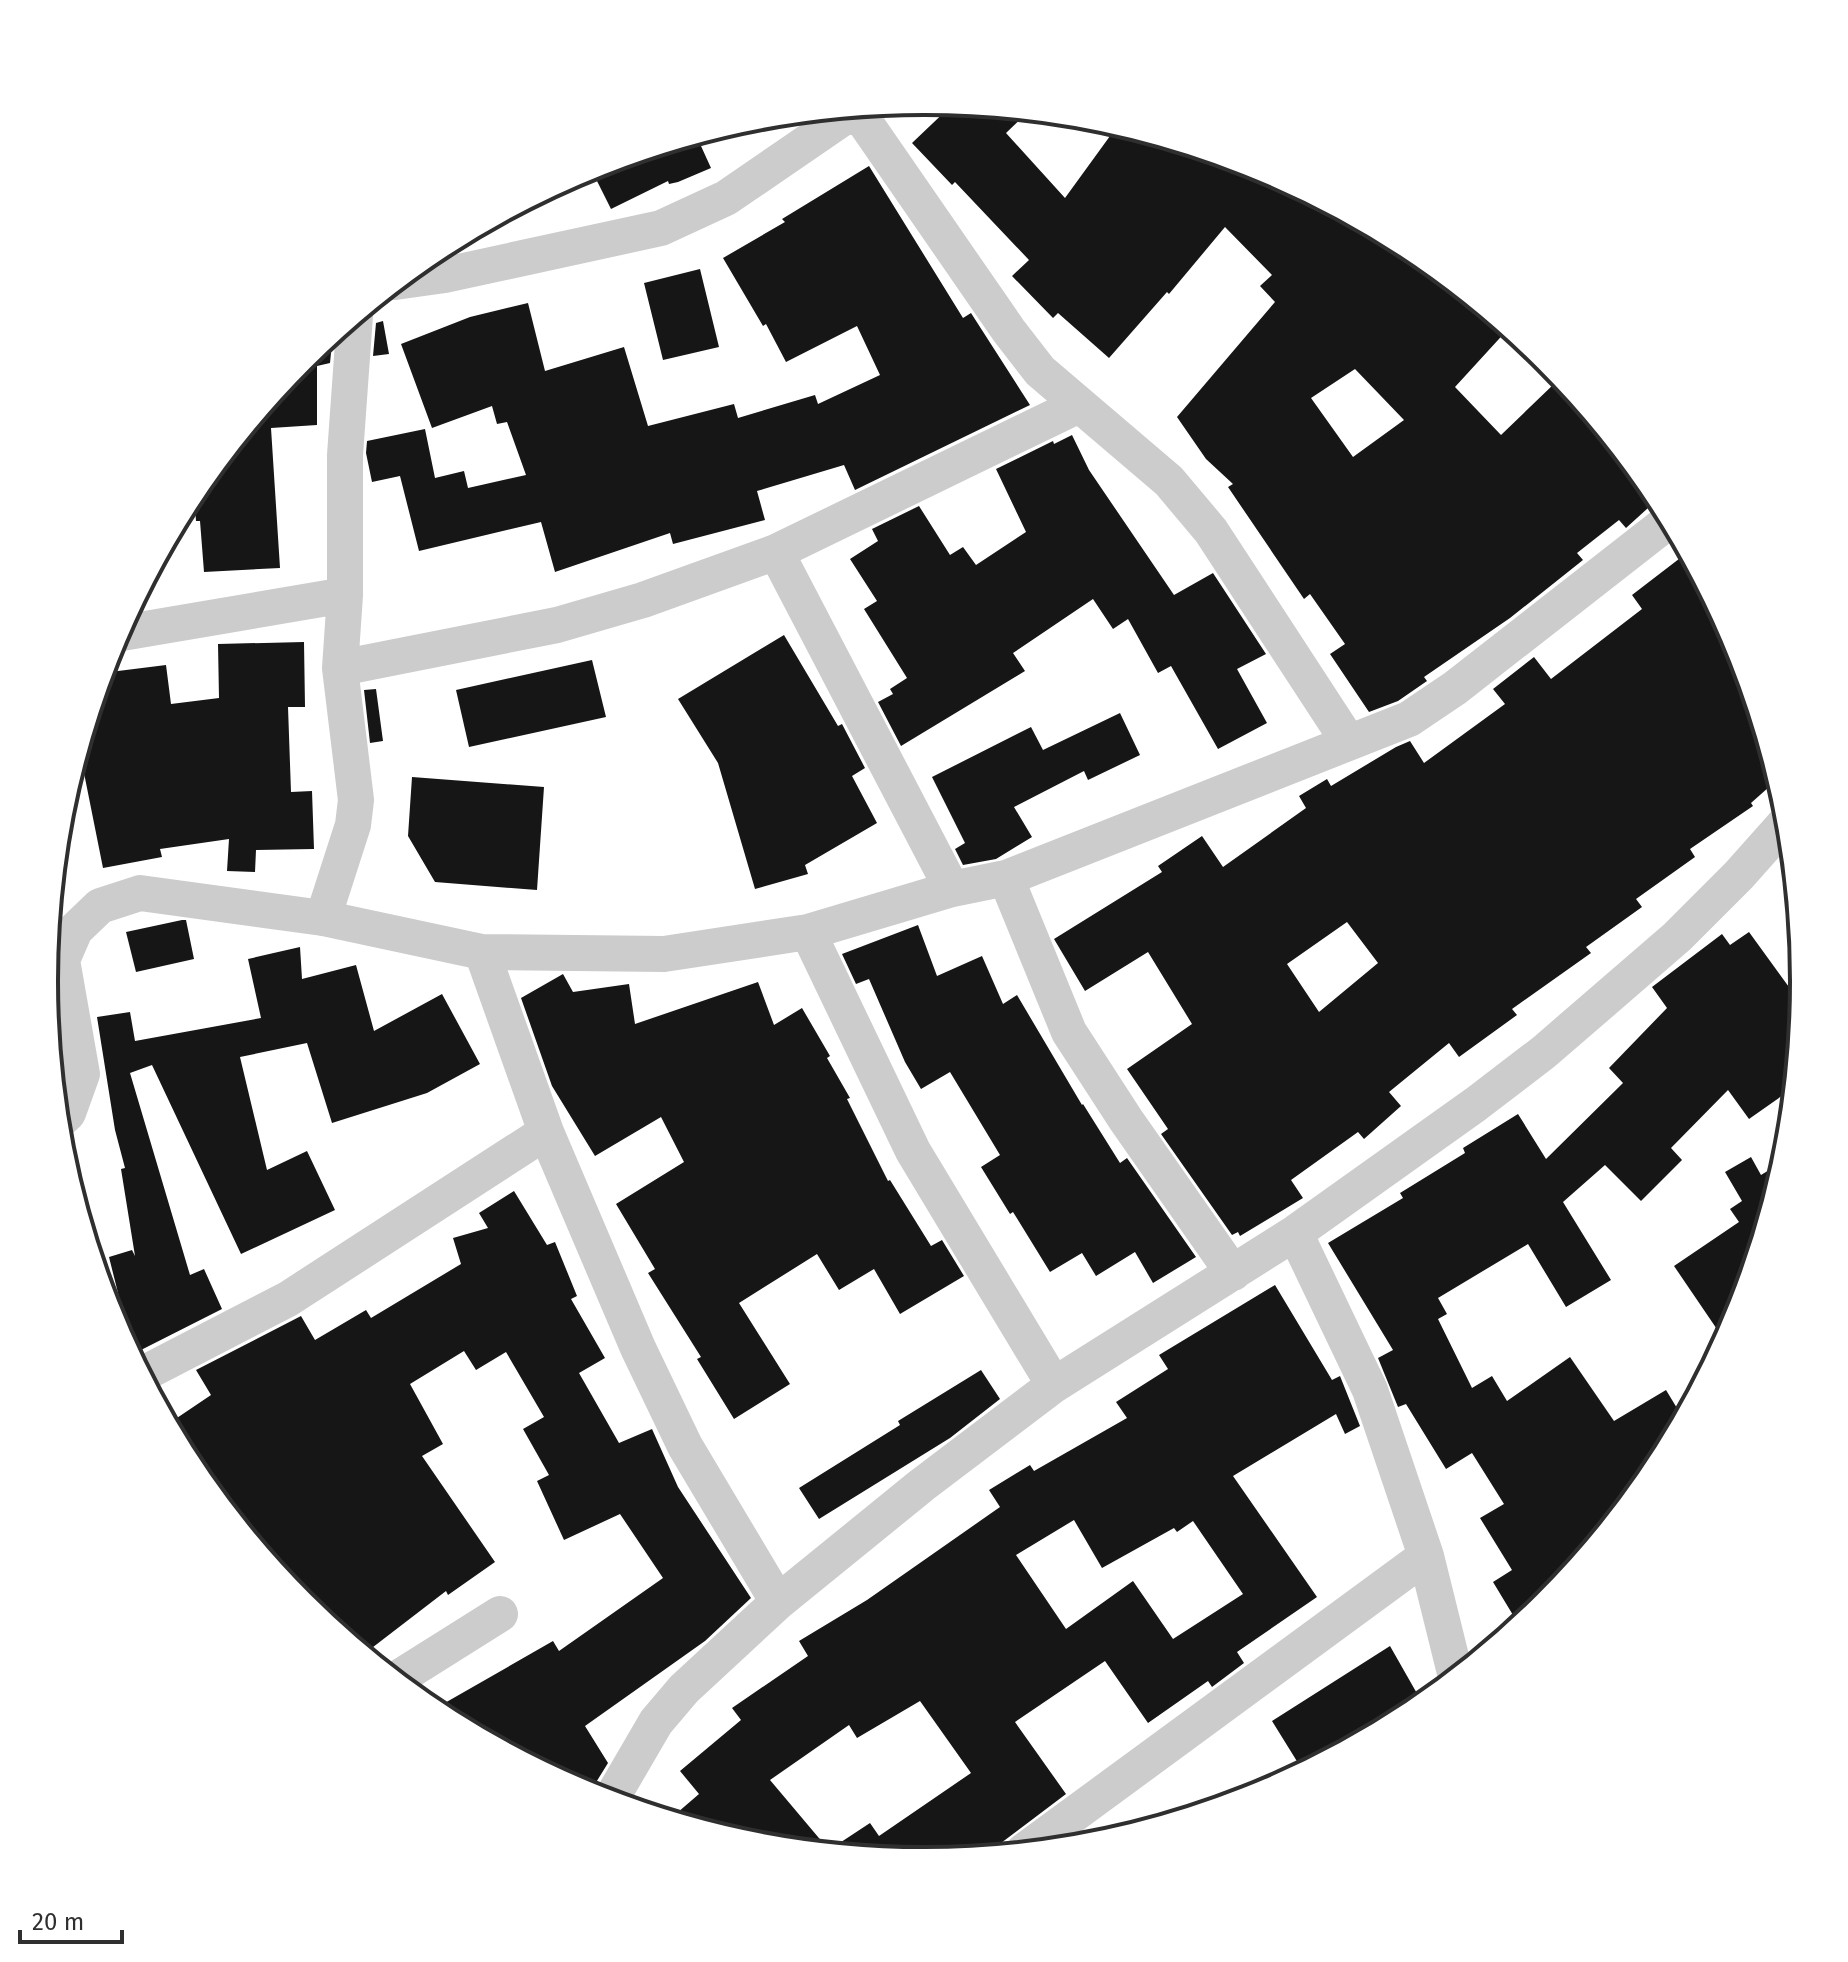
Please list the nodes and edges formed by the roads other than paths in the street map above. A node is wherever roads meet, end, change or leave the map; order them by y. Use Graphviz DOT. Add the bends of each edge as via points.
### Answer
graph roads {
  1 [pos="862,117"];
  2 [pos="838,120"];
  3 [pos="418,279"];
  4 [pos="354,329"];
  5 [pos="1079,405"];
  6 [pos="1661,527"];
  7 [pos="776,552"];
  8 [pos="345,595"];
  9 [pos="132,631"];
  10 [pos="340,668"];
  11 [pos="1348,741"];
  12 [pos="1777,833"];
  13 [pos="1006,878"];
  14 [pos="952,889"];
  15 [pos="323,918"];
  16 [pos="808,932"];
  17 [pos="482,952"];
  18 [pos="68,1112"];
  19 [pos="546,1132"];
  20 [pos="1295,1233"];
  21 [pos="1233,1273"];
  22 [pos="150,1370"];
  23 [pos="1054,1385"];
  24 [pos="1426,1556"];
  25 [pos="778,1602"];
  26 [pos="500,1614"];
  27 [pos="1453,1666"];
  28 [pos="405,1674"];
  29 [pos="616,1790"];
  30 [pos="1040,1840"];
  1 -- 5 [label="street" via="1009,331 1040,371"];
  2 -- 3 [label="street" via="726,198 661,228"];
  4 -- 8 [label="street" via="345,455"];
  5 -- 7 [label="street"];
  5 -- 11 [label="street" via="1169,481 1211,531"];
  6 -- 11 [label="street" via="1455,688 1409,719"];
  7 -- 10 [label="street" via="557,625"];
  7 -- 14 [label="street"];
  8 -- 9 [label="street"];
  8 -- 10 [label="street"];
  10 -- 15 [label="street" via="356,800"];
  11 -- 13 [label="street"];
  12 -- 20 [label="street" via="1677,937 1544,1052"];
  13 -- 14 [label="street"];
  13 -- 21 [label="street" via="1069,1032"];
  14 -- 16 [label="street"];
  15 -- 17 [label="street"];
  15 -- 18 [label="street" via="140,893 100,906 75,930 62,960 82,1074"];
  16 -- 17 [label="street" via="664,954"];
  16 -- 23 [label="street" via="913,1151"];
  17 -- 19 [label="street"];
  19 -- 22 [label="street" via="288,1299"];
  19 -- 25 [label="street" via="685,1446"];
  20 -- 21 [label="street"];
  20 -- 24 [label="street" via="1370,1390"];
  21 -- 23 [label="street"];
  23 -- 25 [label="street"];
  24 -- 27 [label="street"];
  24 -- 30 [label="street"];
  25 -- 29 [label="street" via="665,1711"];
  26 -- 28 [label="street"];
}
